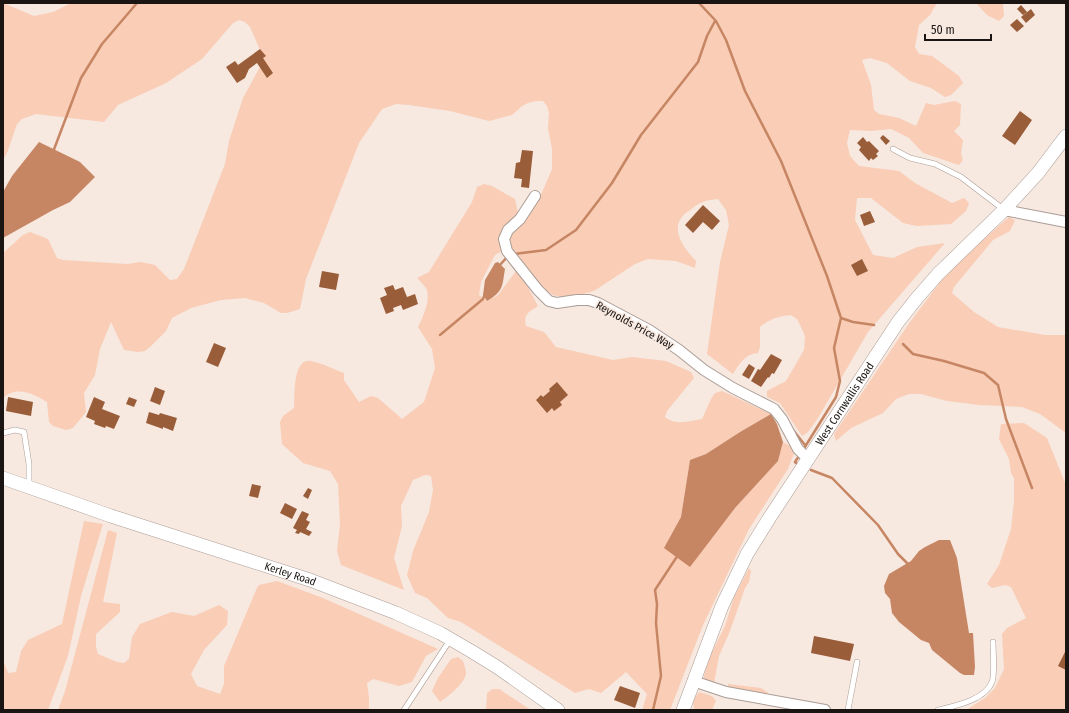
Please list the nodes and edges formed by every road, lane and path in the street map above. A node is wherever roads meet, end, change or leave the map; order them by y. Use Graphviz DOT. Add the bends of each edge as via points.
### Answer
graph roads {
  1 [pos="1066,136"];
  2 [pos="893,149"];
  3 [pos="535,196"];
  4 [pos="1004,210"];
  5 [pos="1066,222"];
  6 [pos="3,433"];
  7 [pos="808,459"];
  8 [pos="3,478"];
  9 [pos="29,487"];
  10 [pos="450,639"];
  11 [pos="992,642"];
  12 [pos="857,662"];
  13 [pos="693,681"];
  14 [pos="404,710"];
  15 [pos="558,710"];
  16 [pos="683,710"];
  17 [pos="826,710"];
  18 [pos="848,710"];
  19 [pos="938,710"];
  1 -- 4 [label="street, West Cornwallis Road" via="1038,173"];
  2 -- 4 [label="lane" via="910,158 935,164 961,177"];
  3 -- 7 [label="street, Reynolds Price Way" via="520,219 508,230 504,239 508,250 549,301 557,303 589,300 649,330 704,370 774,409 798,449"];
  4 -- 5 [label="street"];
  4 -- 7 [label="street, West Cornwallis Road" via="938,274 898,322"];
  6 -- 9 [label="lane" via="15,430 24,432 29,464"];
  7 -- 13 [label="street, West Cornwallis Road" via="734,579"];
  8 -- 9 [label="street, Kerley Road"];
  9 -- 10 [label="street, Kerley Road" via="310,580 396,613"];
  10 -- 14 [label="lane"];
  10 -- 15 [label="street, Kerley Road" via="497,667"];
  11 -- 19 [label="lane" via="993,682 984,694"];
  12 -- 18 [label="lane"];
  13 -- 16 [label="street, West Cornwallis Road"];
  13 -- 17 [label="street" via="726,692"];
}
